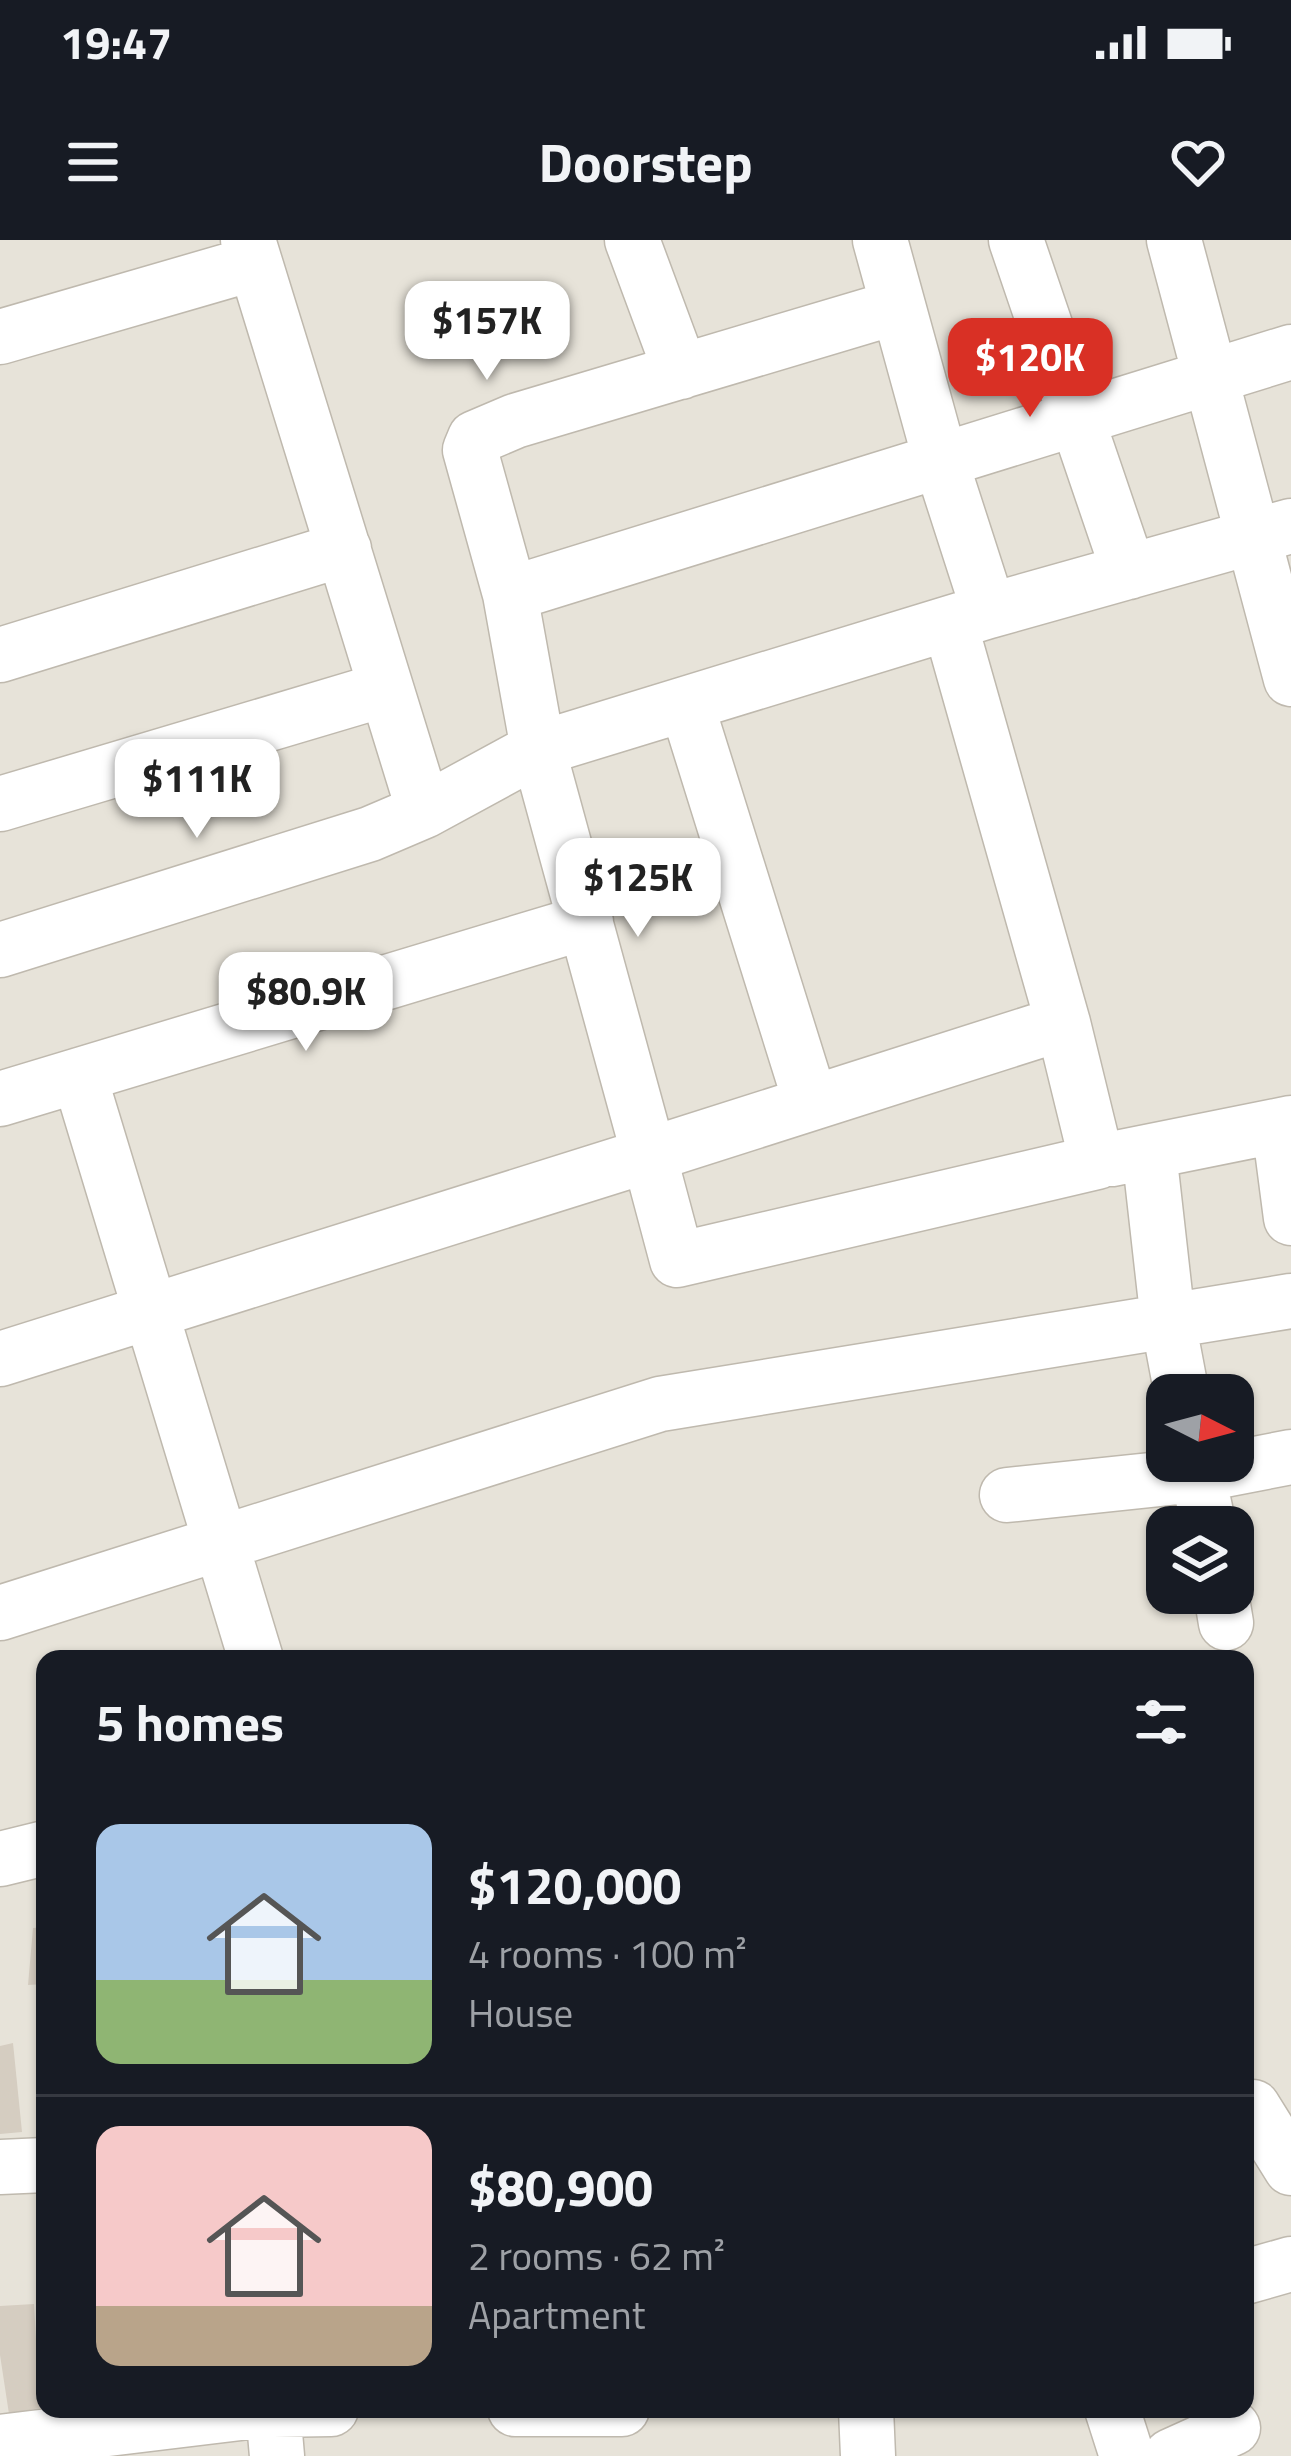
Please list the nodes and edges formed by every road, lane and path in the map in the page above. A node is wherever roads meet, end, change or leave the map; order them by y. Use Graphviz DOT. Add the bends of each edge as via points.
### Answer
graph roads {
  1 [pos="632,240"];
  2 [pos="880,240"];
  3 [pos="1016,240"];
  4 [pos="1174,240"];
  5 [pos="251,252"];
  6 [pos="897,307"];
  7 [pos="0,337"];
  8 [pos="1291,352"];
  9 [pos="681,372"];
  10 [pos="1210,376"];
  11 [pos="1077,418"];
  12 [pos="941,461"];
  13 [pos="1272,532"];
  14 [pos="344,549"];
  15 [pos="1129,572"];
  16 [pos="510,594"];
  17 [pos="969,618"];
  18 [pos="0,655"];
  19 [pos="1291,679"];
  20 [pos="386,689"];
  21 [pos="686,706"];
  22 [pos="538,749"];
  23 [pos="0,804"];
  24 [pos="424,811"];
  25 [pos="586,922"];
  26 [pos="0,950"];
  27 [pos="1063,1023"];
  28 [pos="79,1075"];
  29 [pos="0,1099"];
  30 [pos="811,1103"];
  31 [pos="1285,1124"];
  32 [pos="649,1155"];
  33 [pos="1123,1157"];
  34 [pos="1291,1218"];
  35 [pos="1291,1301"];
  36 [pos="150,1312"];
  37 [pos="1168,1321"];
  38 [pos="0,1359"];
  39 [pos="1178,1374"];
  40 [pos="1291,1457"];
  41 [pos="1254,1461"];
  42 [pos="1146,1475"];
  43 [pos="1007,1495"];
  44 [pos="220,1545"];
  45 [pos="0,1613"];
  46 [pos="253,1650"];
  47 [pos="36,1850"];
  48 [pos="0,1858"];
  49 [pos="1263,2107"];
  50 [pos="36,2166"];
  51 [pos="0,2168"];
  52 [pos="1291,2168"];
  53 [pos="1291,2264"];
  54 [pos="1254,2274"];
  55 [pos="205,2418"];
  56 [pos="274,2418"];
  57 [pos="556,2418"];
  58 [pos="866,2418"];
  59 [pos="1115,2418"];
  60 [pos="588,2425"];
  61 [pos="1234,2431"];
  62 [pos="0,2442"];
  63 [pos="277,2456"];
  64 [pos="868,2456"];
  65 [pos="1127,2456"];
  66 [pos="1171,2456"];
  1 -- 9 [label="street"];
  2 -- 6 [label="street"];
  3 -- 11 [label="street"];
  4 -- 10 [label="street"];
  5 -- 7 [label="street"];
  5 -- 14 [label="street"];
  6 -- 9 [label="street"];
  6 -- 12 [label="street"];
  8 -- 10 [label="street"];
  9 -- 16 [label="street" via="475,437 470,450"];
  10 -- 11 [label="street"];
  10 -- 13 [label="street"];
  11 -- 12 [label="street"];
  11 -- 15 [label="street"];
  12 -- 16 [label="street"];
  12 -- 17 [label="street"];
  13 -- 15 [label="street"];
  13 -- 19 [label="street"];
  14 -- 18 [label="street"];
  14 -- 20 [label="street"];
  15 -- 17 [label="street"];
  16 -- 22 [label="street"];
  17 -- 21 [label="street"];
  17 -- 27 [label="street"];
  20 -- 23 [label="street"];
  20 -- 24 [label="street"];
  21 -- 22 [label="street"];
  21 -- 30 [label="street"];
  22 -- 24 [label="street"];
  22 -- 25 [label="street"];
  24 -- 26 [label="street"];
  25 -- 28 [label="street"];
  25 -- 32 [label="street"];
  27 -- 30 [label="street"];
  27 -- 33 [label="street"];
  28 -- 29 [label="street"];
  28 -- 36 [label="street"];
  30 -- 32 [label="street"];
  31 -- 33 [label="street"];
  31 -- 34 [label="street"];
  32 -- 33 [label="street" via="677,1260"];
  32 -- 36 [label="street"];
  33 -- 37 [label="street"];
  35 -- 37 [label="street"];
  36 -- 38 [label="street"];
  36 -- 44 [label="street"];
  37 -- 39 [label="street"];
  37 -- 44 [label="street" via="660,1404"];
  40 -- 41 [label="street"];
  42 -- 43 [label="street"];
  44 -- 45 [label="street"];
  44 -- 46 [label="street"];
  47 -- 48 [label="street"];
  49 -- 52 [label="street"];
  50 -- 51 [label="street"];
  53 -- 54 [label="street"];
  55 -- 62 [label="street"];
  56 -- 63 [label="street"];
  57 -- 60 [label="street"];
  58 -- 64 [label="street"];
  59 -- 65 [label="street"];
  61 -- 66 [label="street"];
}
